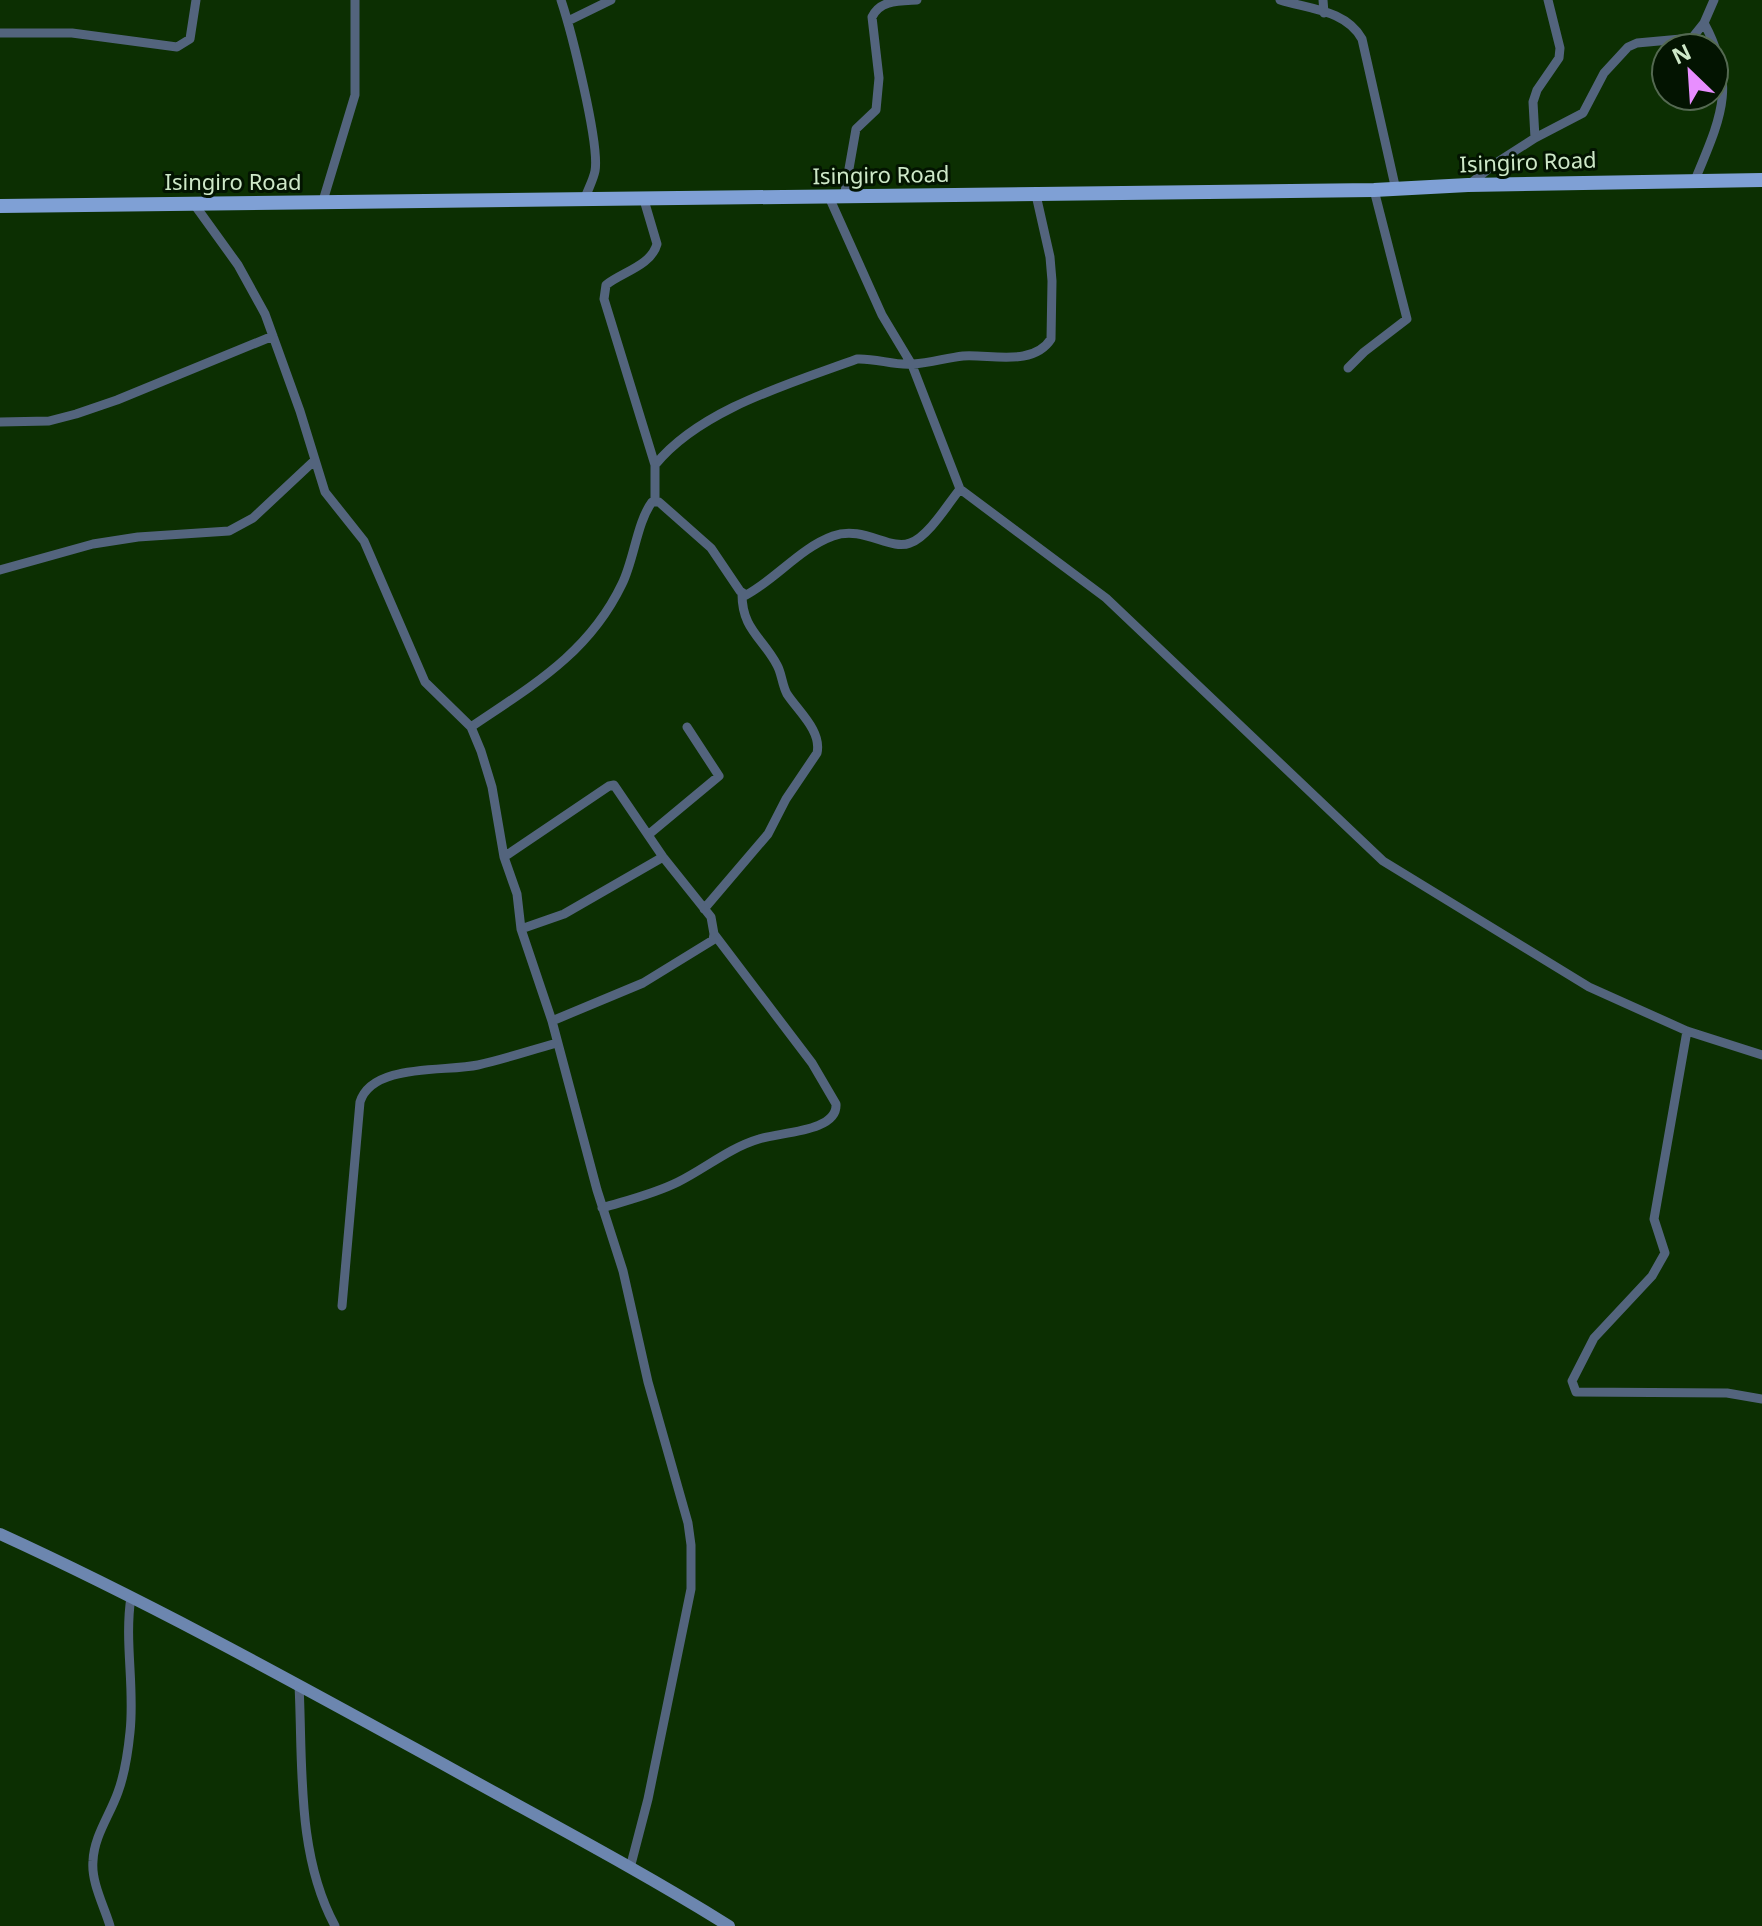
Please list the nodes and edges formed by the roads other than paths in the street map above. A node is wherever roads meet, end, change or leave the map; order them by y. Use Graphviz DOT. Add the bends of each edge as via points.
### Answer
graph roads {
  1 [pos="196,0"];
  2 [pos="355,0"];
  3 [pos="561,0"];
  4 [pos="611,0"];
  5 [pos="917,0"];
  6 [pos="1280,0"];
  7 [pos="1323,0"];
  8 [pos="1548,0"];
  9 [pos="1714,0"];
  10 [pos="1324,13"];
  11 [pos="568,21"];
  12 [pos="1704,23"];
  13 [pos="0,33"];
  14 [pos="1535,138"];
  15 [pos="1695,180"];
  16 [pos="1762,180"];
  17 [pos="1468,185"];
  18 [pos="1374,190"];
  19 [pos="1396,190"];
  20 [pos="1036,195"];
  21 [pos="836,197"];
  22 [pos="644,200"];
  23 [pos="584,201"];
  24 [pos="194,204"];
  25 [pos="322,204"];
  26 [pos="0,206"];
  27 [pos="273,336"];
  28 [pos="912,365"];
  29 [pos="1348,368"];
  30 [pos="0,422"];
  31 [pos="315,460"];
  32 [pos="655,465"];
  33 [pos="960,489"];
  34 [pos="655,501"];
  35 [pos="0,570"];
  36 [pos="742,594"];
  37 [pos="471,727"];
  38 [pos="687,727"];
  39 [pos="648,835"];
  40 [pos="504,857"];
  41 [pos="663,857"];
  42 [pos="704,909"];
  43 [pos="521,929"];
  44 [pos="714,934"];
  45 [pos="552,1021"];
  46 [pos="1687,1031"];
  47 [pos="557,1043"];
  48 [pos="1762,1055"];
  49 [pos="602,1208"];
  50 [pos="342,1306"];
  51 [pos="1762,1399"];
  52 [pos="0,1534"];
  53 [pos="131,1597"];
  54 [pos="299,1685"];
  55 [pos="630,1868"];
  56 [pos="110,1926"];
  57 [pos="335,1926"];
  58 [pos="729,1926"];
  1 -- 13 [label="street" via="190,39 177,47 72,33"];
  2 -- 25 [label="street" via="355,95"];
  3 -- 11 [label="street"];
  4 -- 11 [label="street"];
  5 -- 21 [label="street" via="886,2 872,17 879,78 876,110 856,129"];
  6 -- 10 [label="street"];
  7 -- 10 [label="street"];
  8 -- 14 [label="street" via="1560,48 1533,102"];
  9 -- 12 [label="street"];
  10 -- 19 [label="street" via="1349,21 1362,39"];
  11 -- 23 [label="street" via="595,160"];
  12 -- 14 [label="street" via="1692,38 1628,47 1604,73 1583,113"];
  12 -- 15 [label="street" via="1724,79 1720,118"];
  14 -- 17 [label="street"];
  15 -- 16 [label="main road, Isingiro Road"];
  15 -- 17 [label="main road, Isingiro Road"];
  17 -- 19 [label="main road, Isingiro Road"];
  18 -- 19 [label="main road, Isingiro Road"];
  18 -- 20 [label="main road, Isingiro Road"];
  18 -- 29 [label="street" via="1407,319"];
  20 -- 21 [label="main road, Isingiro Road"];
  20 -- 28 [label="street" via="1052,281 1051,339 1046,347 1006,358 967,356"];
  21 -- 22 [label="main road, Isingiro Road"];
  21 -- 28 [label="street" via="882,315"];
  22 -- 23 [label="main road, Isingiro Road"];
  22 -- 32 [label="street" via="655,252 604,290"];
  23 -- 25 [label="main road, Isingiro Road"];
  24 -- 25 [label="main road, Isingiro Road"];
  24 -- 26 [label="main road, Isingiro Road"];
  24 -- 27 [label="street" via="256,295"];
  27 -- 30 [label="street" via="76,414 49,421"];
  27 -- 31 [label="street"];
  28 -- 32 [label="street" via="857,359 773,391 681,438"];
  28 -- 33 [label="street"];
  31 -- 35 [label="street" via="253,518 229,531 93,544"];
  31 -- 37 [label="street" via="325,492 364,541 425,682"];
  32 -- 34 [label="street"];
  33 -- 36 [label="street" via="912,543 845,532 812,547"];
  33 -- 46 [label="street" via="1106,598 1383,861 1589,987"];
  34 -- 36 [label="street" via="711,548"];
  34 -- 37 [label="street" via="645,515 629,570 595,630 558,665"];
  36 -- 42 [label="street" via="746,622 775,662 787,694 819,746 768,834"];
  37 -- 40 [label="street" via="492,787"];
  38 -- 39 [label="street" via="719,776"];
  39 -- 40 [label="street" via="611,785"];
  39 -- 41 [label="street"];
  40 -- 43 [label="street" via="517,894"];
  41 -- 42 [label="street"];
  41 -- 43 [label="street" via="564,914"];
  42 -- 44 [label="street"];
  43 -- 45 [label="street"];
  44 -- 45 [label="street" via="713,940 643,983"];
  44 -- 49 [label="street" via="812,1063 833,1095 837,1112 820,1126 738,1146 653,1194"];
  45 -- 47 [label="street"];
  46 -- 48 [label="street"];
  46 -- 51 [label="street" via="1654,1219 1665,1253 1652,1276 1594,1338 1572,1381 1576,1392 1727,1393"];
  47 -- 49 [label="street"];
  47 -- 50 [label="street" via="480,1065 406,1072 363,1091"];
  49 -- 55 [label="street" via="688,1523 693,1570"];
  52 -- 53 [label="main road"];
  53 -- 54 [label="main road"];
  53 -- 56 [label="street" via="126,1764 93,1861"];
  54 -- 55 [label="main road"];
  54 -- 57 [label="street" via="310,1849 320,1897"];
  55 -- 58 [label="main road"];
}
